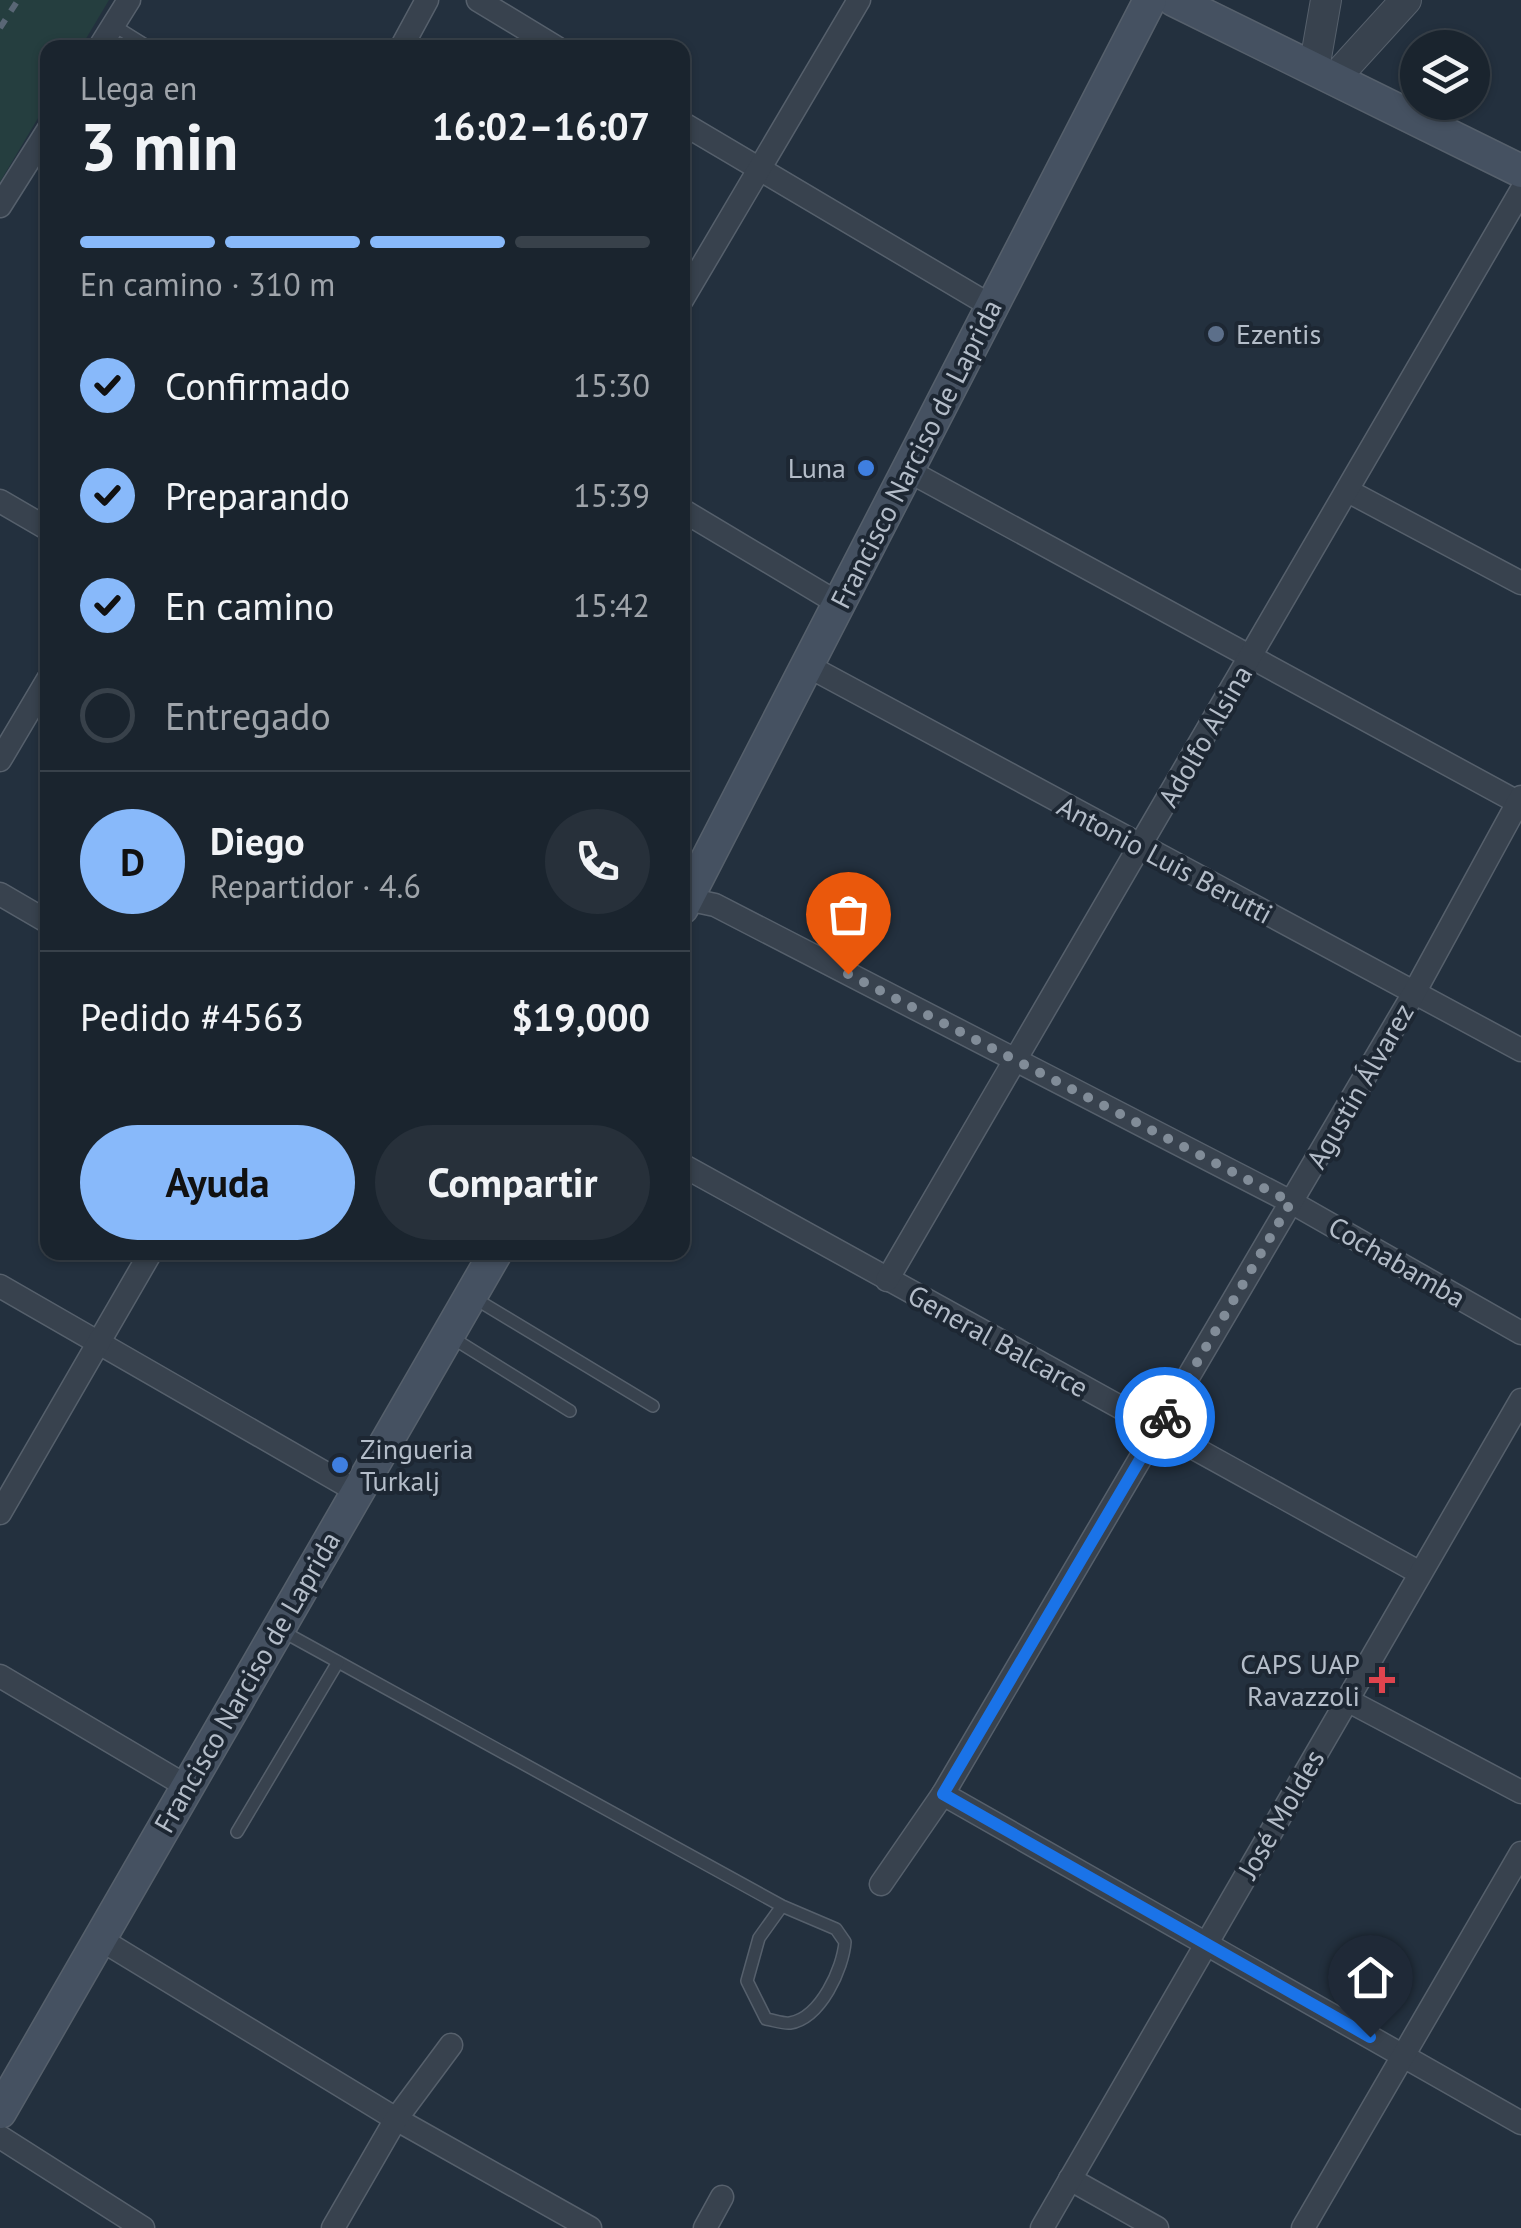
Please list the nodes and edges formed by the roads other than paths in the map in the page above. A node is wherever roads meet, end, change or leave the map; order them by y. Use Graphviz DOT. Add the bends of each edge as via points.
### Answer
graph roads {
  1 [pos="129,0"];
  2 [pos="427,0"];
  3 [pos="478,0"];
  4 [pos="859,0"];
  5 [pos="1150,0"];
  6 [pos="1174,0"];
  7 [pos="1326,0"];
  8 [pos="1406,0"];
  9 [pos="113,25"];
  10 [pos="104,40"];
  11 [pos="137,40"];
  12 [pos="404,40"];
  13 [pos="543,40"];
  14 [pos="1325,74"];
  15 [pos="690,128"];
  16 [pos="40,145"];
  17 [pos="760,170"];
  18 [pos="1521,171"];
  19 [pos="1521,191"];
  20 [pos="0,206"];
  21 [pos="690,287"];
  22 [pos="991,306"];
  23 [pos="906,470"];
  24 [pos="1348,492"];
  25 [pos="0,501"];
  26 [pos="690,515"];
  27 [pos="40,524"];
  28 [pos="1521,583"];
  29 [pos="840,605"];
  30 [pos="1250,659"];
  31 [pos="810,667"];
  32 [pos="40,692"];
  33 [pos="0,760"];
  34 [pos="1520,801"];
  35 [pos="1140,847"];
  36 [pos="690,891"];
  37 [pos="0,894"];
  38 [pos="690,903"];
  39 [pos="40,917"];
  40 [pos="1414,993"];
  41 [pos="1521,1050"];
  42 [pos="1015,1060"];
  43 [pos="690,1169"];
  44 [pos="1291,1202"];
  45 [pos="147,1260"];
  46 [pos="491,1260"];
  47 [pos="887,1280"];
  48 [pos="0,1286"];
  49 [pos="471,1296"];
  50 [pos="1521,1333"];
  51 [pos="448,1335"];
  52 [pos="100,1343"];
  53 [pos="1520,1405"];
  54 [pos="653,1406"];
  55 [pos="570,1411"];
  56 [pos="1158,1428"];
  57 [pos="358,1492"];
  58 [pos="0,1513"];
  59 [pos="1420,1574"];
  60 [pos="278,1629"];
  61 [pos="338,1662"];
  62 [pos="0,1676"];
  63 [pos="1347,1700"];
  64 [pos="186,1786"];
  65 [pos="1521,1792"];
  66 [pos="943,1794"];
  67 [pos="237,1832"];
  68 [pos="1521,1853"];
  69 [pos="880,1884"];
  70 [pos="782,1906"];
  71 [pos="100,1939"];
  72 [pos="1206,1944"];
  73 [pos="451,2045"];
  74 [pos="1403,2056"];
  75 [pos="8,2077"];
  76 [pos="0,2112"];
  77 [pos="396,2119"];
  78 [pos="1521,2123"];
  79 [pos="0,2137"];
  80 [pos="1070,2179"];
  81 [pos="722,2197"];
  82 [pos="143,2228"];
  83 [pos="334,2228"];
  84 [pos="590,2228"];
  85 [pos="705,2228"];
  86 [pos="1042,2228"];
  87 [pos="1157,2228"];
  88 [pos="1303,2228"];
  1 -- 9 [label="street"];
  2 -- 12 [label="street"];
  3 -- 13 [label="street"];
  4 -- 17 [label="street"];
  5 -- 22 [label="main road, Francisco Narciso de Laprida"];
  6 -- 14 [label="main road"];
  7 -- 14 [label="street"];
  8 -- 14 [label="street"];
  9 -- 10 [label="street"];
  9 -- 11 [label="lane"];
  14 -- 18 [label="main road"];
  15 -- 17 [label="street"];
  16 -- 20 [label="street"];
  17 -- 21 [label="street"];
  17 -- 22 [label="street"];
  19 -- 24 [label="street, Adolfo Alsina"];
  22 -- 23 [label="main road, Francisco Narciso de Laprida"];
  23 -- 29 [label="main road, Francisco Narciso de Laprida"];
  23 -- 30 [label="street"];
  24 -- 28 [label="street"];
  24 -- 30 [label="street, Adolfo Alsina"];
  25 -- 27 [label="street"];
  26 -- 29 [label="street"];
  29 -- 31 [label="main road, Francisco Narciso de Laprida"];
  30 -- 34 [label="street"];
  30 -- 35 [label="street, Adolfo Alsina"];
  31 -- 35 [label="street, Antonio Luis Berutti"];
  31 -- 36 [label="main road, Francisco Narciso de Laprida"];
  32 -- 33 [label="street"];
  34 -- 40 [label="street, Agustín Álvarez"];
  35 -- 40 [label="street, Antonio Luis Berutti"];
  35 -- 42 [label="street, Adolfo Alsina"];
  37 -- 39 [label="street"];
  38 -- 42 [label="street, Cochabamba" via="715,905"];
  40 -- 41 [label="street, Antonio Luis Berutti"];
  40 -- 44 [label="street, Agustín Álvarez"];
  42 -- 44 [label="street, Cochabamba"];
  42 -- 47 [label="street, Adolfo Alsina"];
  43 -- 47 [label="street, General Balcarce"];
  44 -- 50 [label="street, Cochabamba"];
  44 -- 56 [label="street, Agustín Álvarez"];
  45 -- 52 [label="street"];
  46 -- 49 [label="main road, Francisco Narciso de Laprida"];
  47 -- 56 [label="street, General Balcarce"];
  48 -- 52 [label="street"];
  49 -- 51 [label="main road, Francisco Narciso de Laprida"];
  49 -- 54 [label="lane"];
  51 -- 55 [label="lane"];
  51 -- 57 [label="main road, Francisco Narciso de Laprida"];
  52 -- 57 [label="street"];
  52 -- 58 [label="street"];
  53 -- 59 [label="street, José Moldes"];
  56 -- 59 [label="street, General Balcarce"];
  56 -- 66 [label="street, Agustín Álvarez"];
  57 -- 60 [label="main road, Francisco Narciso de Laprida"];
  59 -- 63 [label="street, José Moldes"];
  60 -- 61 [label="lane"];
  60 -- 64 [label="main road, Francisco Narciso de Laprida"];
  61 -- 67 [label="lane"];
  61 -- 70 [label="lane"];
  62 -- 64 [label="street"];
  63 -- 65 [label="street"];
  63 -- 72 [label="street, José Moldes"];
  64 -- 71 [label="main road, Francisco Narciso de Laprida"];
  66 -- 69 [label="street, Agustín Álvarez"];
  66 -- 72 [label="street"];
  68 -- 74 [label="street"];
  70 -- 70 [label="lane" via="836,1929 845,1942 843,1966 810,2012 790,2023 766,2019 747,1980 759,1938"];
  71 -- 75 [label="main road, Francisco Narciso de Laprida"];
  71 -- 77 [label="street"];
  72 -- 74 [label="street"];
  72 -- 80 [label="street, José Moldes"];
  73 -- 77 [label="street"];
  74 -- 78 [label="street"];
  74 -- 88 [label="street"];
  75 -- 76 [label="main road, Francisco Narciso de Laprida"];
  77 -- 83 [label="street"];
  77 -- 84 [label="street"];
  79 -- 82 [label="street"];
  80 -- 86 [label="street, José Moldes"];
  80 -- 87 [label="street"];
  81 -- 85 [label="street"];
}
